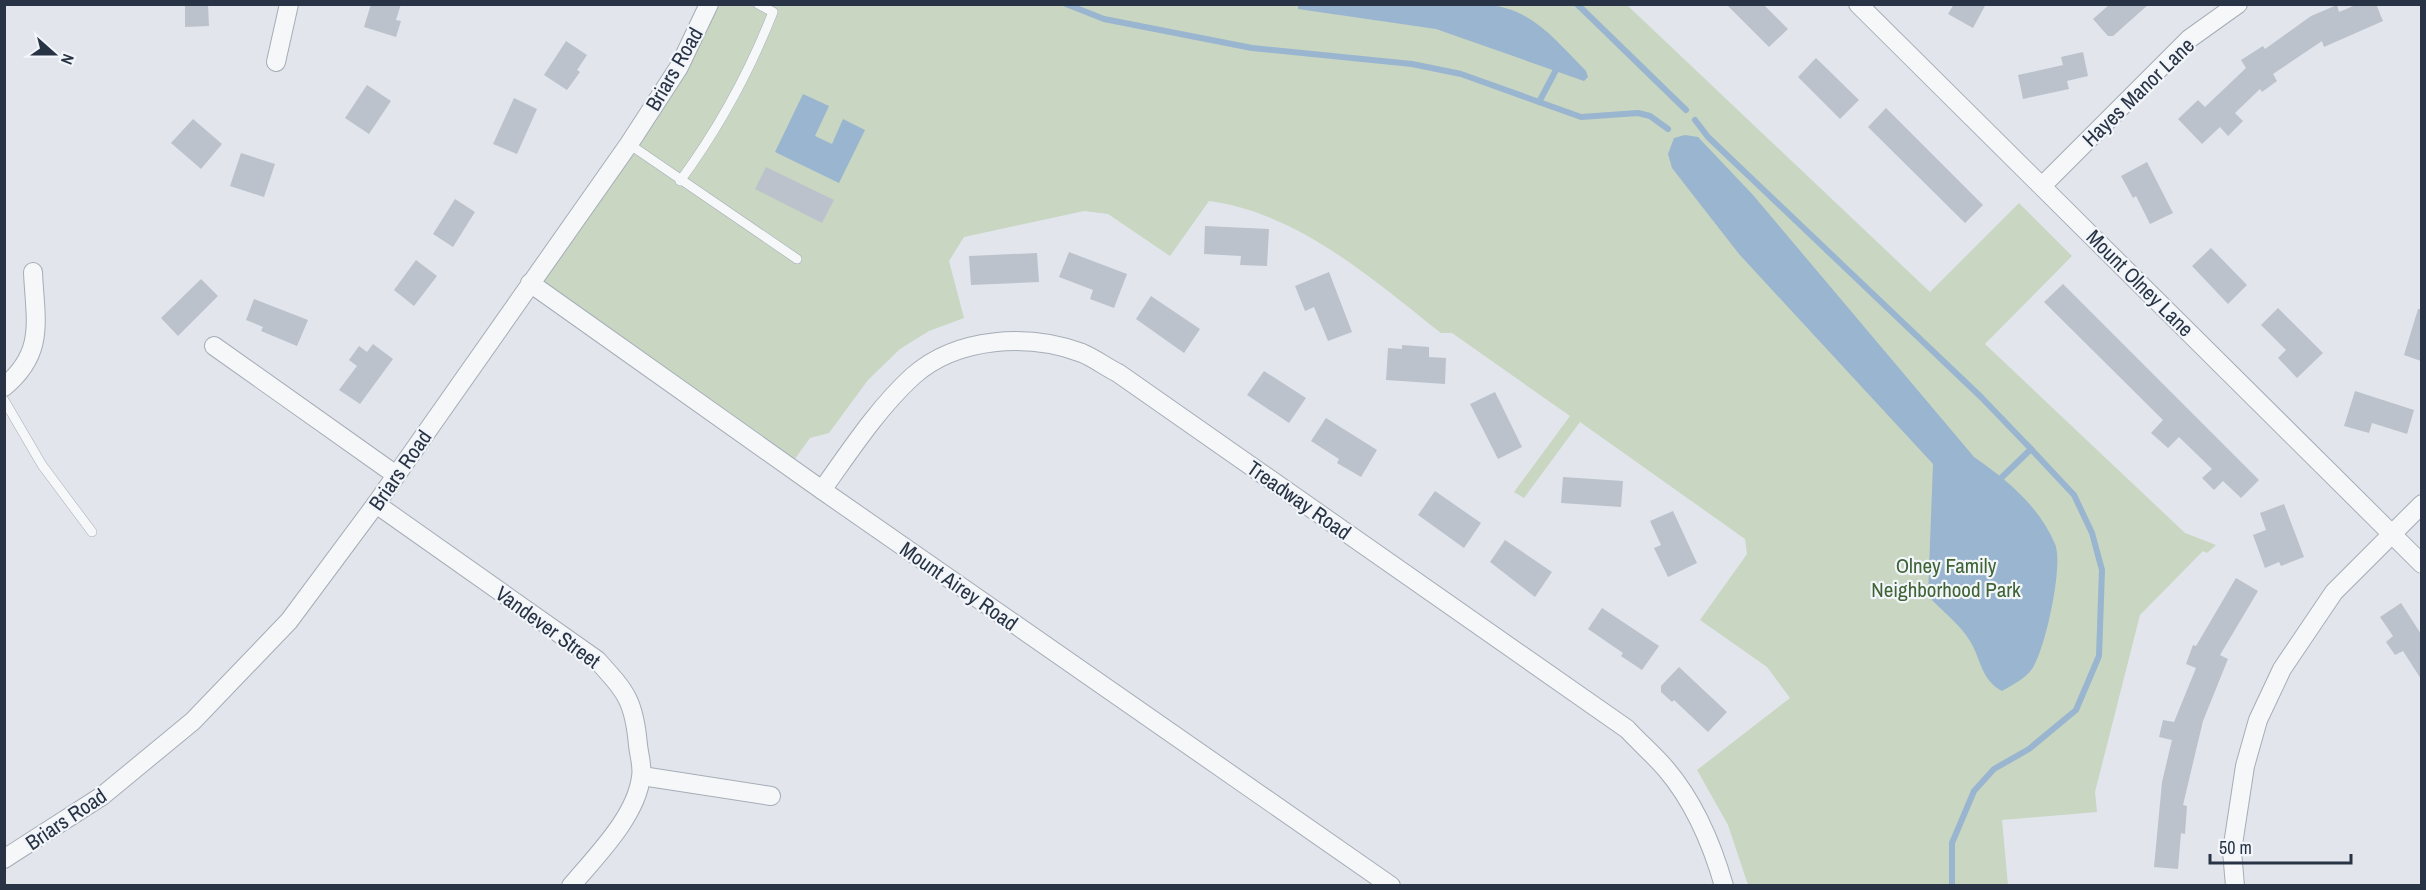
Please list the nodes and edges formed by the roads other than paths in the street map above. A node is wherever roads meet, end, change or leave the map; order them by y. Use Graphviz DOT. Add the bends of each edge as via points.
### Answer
graph roads {
  1 [pos="290,4"];
  2 [pos="709,4"];
  3 [pos="758,4"];
  4 [pos="1858,4"];
  5 [pos="2238,4"];
  6 [pos="276,62"];
  7 [pos="629,144"];
  8 [pos="680,181"];
  9 [pos="2042,186"];
  10 [pos="797,259"];
  11 [pos="33,272"];
  12 [pos="530,283"];
  13 [pos="214,346"];
  14 [pos="4,387"];
  15 [pos="4,400"];
  16 [pos="396,475"];
  17 [pos="822,490"];
  18 [pos="376,504"];
  19 [pos="2421,504"];
  20 [pos="92,532"];
  21 [pos="2392,534"];
  22 [pos="2421,564"];
  23 [pos="642,776"];
  24 [pos="771,796"];
  25 [pos="4,859"];
  26 [pos="571,885"];
  27 [pos="1391,885"];
  28 [pos="1724,885"];
  29 [pos="2235,885"];
  1 -- 6 [label="street"];
  2 -- 7 [label="street, Briars Road" via="679,67"];
  3 -- 8 [label="lane" via="773,12 758,50 719,125"];
  4 -- 9 [label="street, Mount Olney Lane"];
  5 -- 9 [label="street, Hayes Manor Lane" via="2189,39"];
  7 -- 8 [label="lane"];
  7 -- 12 [label="street, Briars Road"];
  8 -- 10 [label="lane"];
  9 -- 21 [label="street, Mount Olney Lane"];
  11 -- 14 [label="street" via="36,339 19,374"];
  12 -- 16 [label="street, Briars Road"];
  12 -- 17 [label="street, Mount Airey Road"];
  13 -- 16 [label="street"];
  15 -- 20 [label="lane" via="42,465"];
  16 -- 18 [label="street, Briars Road"];
  17 -- 27 [label="street, Mount Airey Road"];
  17 -- 28 [label="street, Treadway Road" via="872,420 914,375 935,361 958,350 1004,341 1060,347 1083,354 1118,373 1627,729 1666,768 1685,794 1712,846"];
  18 -- 23 [label="street, Vandever Street" via="597,660 625,691 636,718"];
  18 -- 25 [label="street, Briars Road" via="289,621 193,722 102,796"];
  19 -- 21 [label="street"];
  21 -- 22 [label="street, Mount Olney Lane"];
  21 -- 29 [label="street" via="2334,592 2282,669 2258,720 2245,766 2232,851"];
  23 -- 24 [label="street"];
  23 -- 26 [label="street, Vandever Street" via="633,803 615,834"];
}
